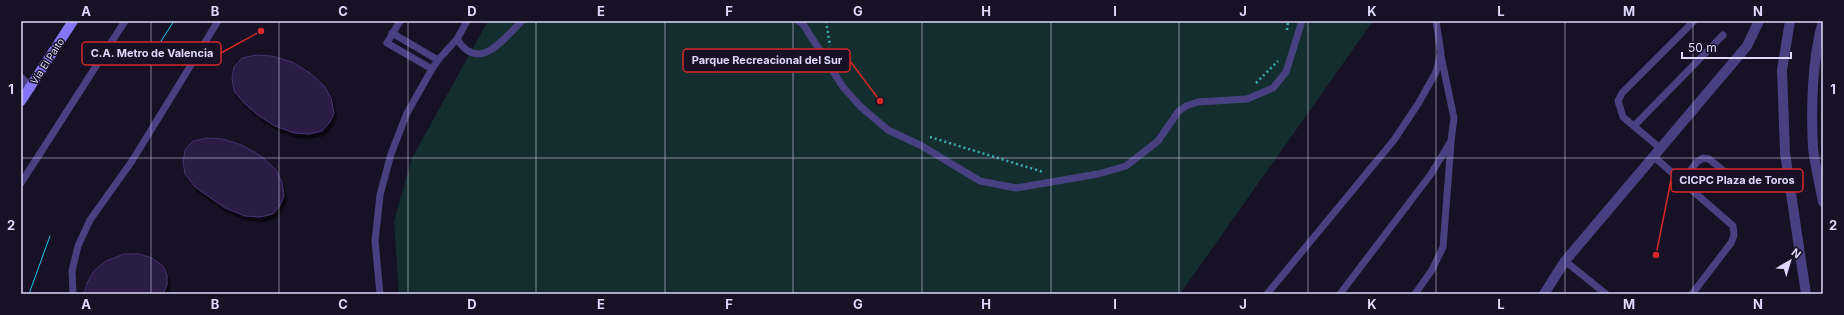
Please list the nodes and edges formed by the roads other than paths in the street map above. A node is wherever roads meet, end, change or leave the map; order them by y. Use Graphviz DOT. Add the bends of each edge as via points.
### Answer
graph roads {
  1 [pos="73,21"];
  2 [pos="125,21"];
  3 [pos="218,21"];
  4 [pos="400,21"];
  5 [pos="468,21"];
  6 [pos="522,21"];
  7 [pos="798,21"];
  8 [pos="1302,21"];
  9 [pos="1436,21"];
  10 [pos="1694,21"];
  11 [pos="1759,21"];
  12 [pos="1790,21"];
  13 [pos="1823,21"];
  14 [pos="392,33"];
  15 [pos="1722,35"];
  16 [pos="457,39"];
  17 [pos="1441,53"];
  18 [pos="438,60"];
  19 [pos="432,69"];
  20 [pos="21,79"];
  21 [pos="30,88"];
  22 [pos="21,101"];
  23 [pos="1634,126"];
  24 [pos="1451,141"];
  25 [pos="1656,152"];
  26 [pos="1734,179"];
  27 [pos="1682,181"];
  28 [pos="21,183"];
  29 [pos="1823,202"];
  30 [pos="1565,261"];
  31 [pos="73,294"];
  32 [pos="380,294"];
  33 [pos="1267,294"];
  34 [pos="1340,294"];
  35 [pos="1415,294"];
  36 [pos="1544,294"];
  37 [pos="1606,294"];
  38 [pos="1692,294"];
  39 [pos="1806,294"];
  1 -- 21 [label="street, Vía El Paito"];
  2 -- 28 [label="lane"];
  3 -- 31 [label="lane" via="132,161 90,220 78,246 72,271"];
  4 -- 14 [label="lane"];
  5 -- 16 [label="lane"];
  6 -- 16 [label="lane" via="491,50 477,56 462,47"];
  7 -- 8 [label="lane" via="803,24 843,86 860,107 888,130 922,146 980,181 1016,188 1098,174 1126,166 1158,141 1178,112 1186,106 1198,102 1247,99 1273,88 1286,72"];
  9 -- 17 [label="lane"];
  10 -- 23 [label="lane" via="1622,93 1618,101 1619,108 1623,117"];
  11 -- 25 [label="street" via="1747,46"];
  12 -- 39 [label="street" via="1782,70 1785,152"];
  13 -- 29 [label="street" via="1818,37 1813,104 1813,150"];
  14 -- 18 [label="lane"];
  14 -- 19 [label="lane" via="387,43"];
  15 -- 23 [label="lane"];
  16 -- 18 [label="lane"];
  17 -- 24 [label="lane" via="1454,118"];
  17 -- 33 [label="lane" via="1436,72 1394,140"];
  18 -- 19 [label="lane"];
  19 -- 32 [label="lane" via="407,113 391,154 380,195 375,241"];
  20 -- 21 [label="street"];
  21 -- 22 [label="street, Vía El Paito"];
  23 -- 25 [label="lane"];
  24 -- 34 [label="lane" via="1431,174"];
  24 -- 35 [label="lane" via="1443,248 1432,270"];
  25 -- 27 [label="lane"];
  25 -- 30 [label="street"];
  26 -- 27 [label="lane" via="1709,159 1703,158 1696,162"];
  27 -- 38 [label="lane" via="1733,226 1734,235 1731,243"];
  30 -- 36 [label="street"];
  30 -- 37 [label="lane"];
}
